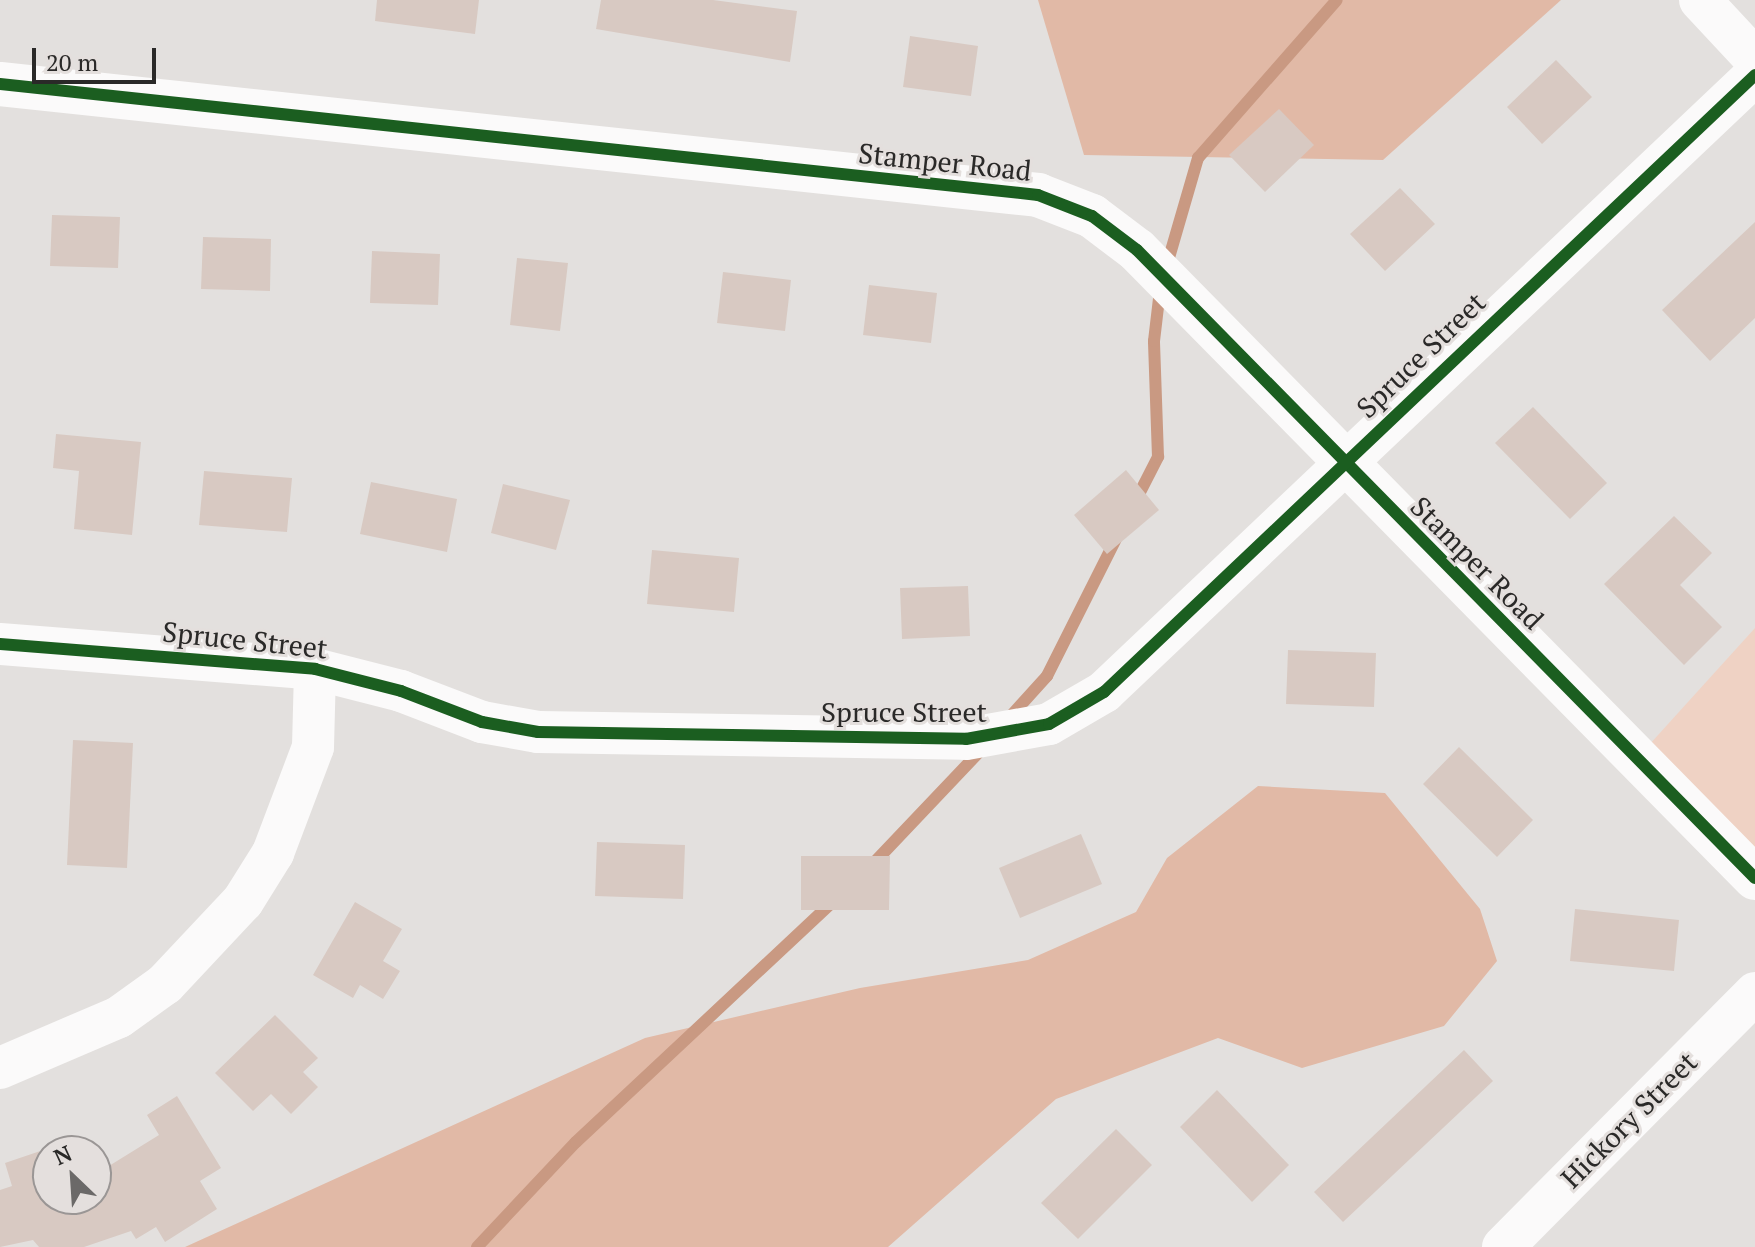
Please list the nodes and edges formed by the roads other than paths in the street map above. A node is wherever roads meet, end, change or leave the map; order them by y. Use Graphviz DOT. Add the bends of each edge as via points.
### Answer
graph roads {
  1 [pos="1700,0"];
  2 [pos="1755,59"];
  3 [pos="1755,75"];
  4 [pos="0,84"];
  5 [pos="1343,462"];
  6 [pos="0,644"];
  7 [pos="315,669"];
  8 [pos="1755,878"];
  9 [pos="1755,993"];
  10 [pos="0,1068"];
  11 [pos="1503,1247"];
  1 -- 2 [label="street"];
  3 -- 5 [label="street, Spruce Street"];
  4 -- 5 [label="street, Stamper Road" via="1038,195 1092,216 1137,250"];
  5 -- 7 [label="street, Spruce Street" via="1104,692 1022,732 966,739 538,732 482,722 401,691"];
  5 -- 8 [label="street, Stamper Road"];
  6 -- 7 [label="street, Spruce Street"];
  7 -- 10 [label="street" via="313,747 305,775 273,853 243,901 165,984 119,1017"];
  9 -- 11 [label="street, Hickory Street"];
}
